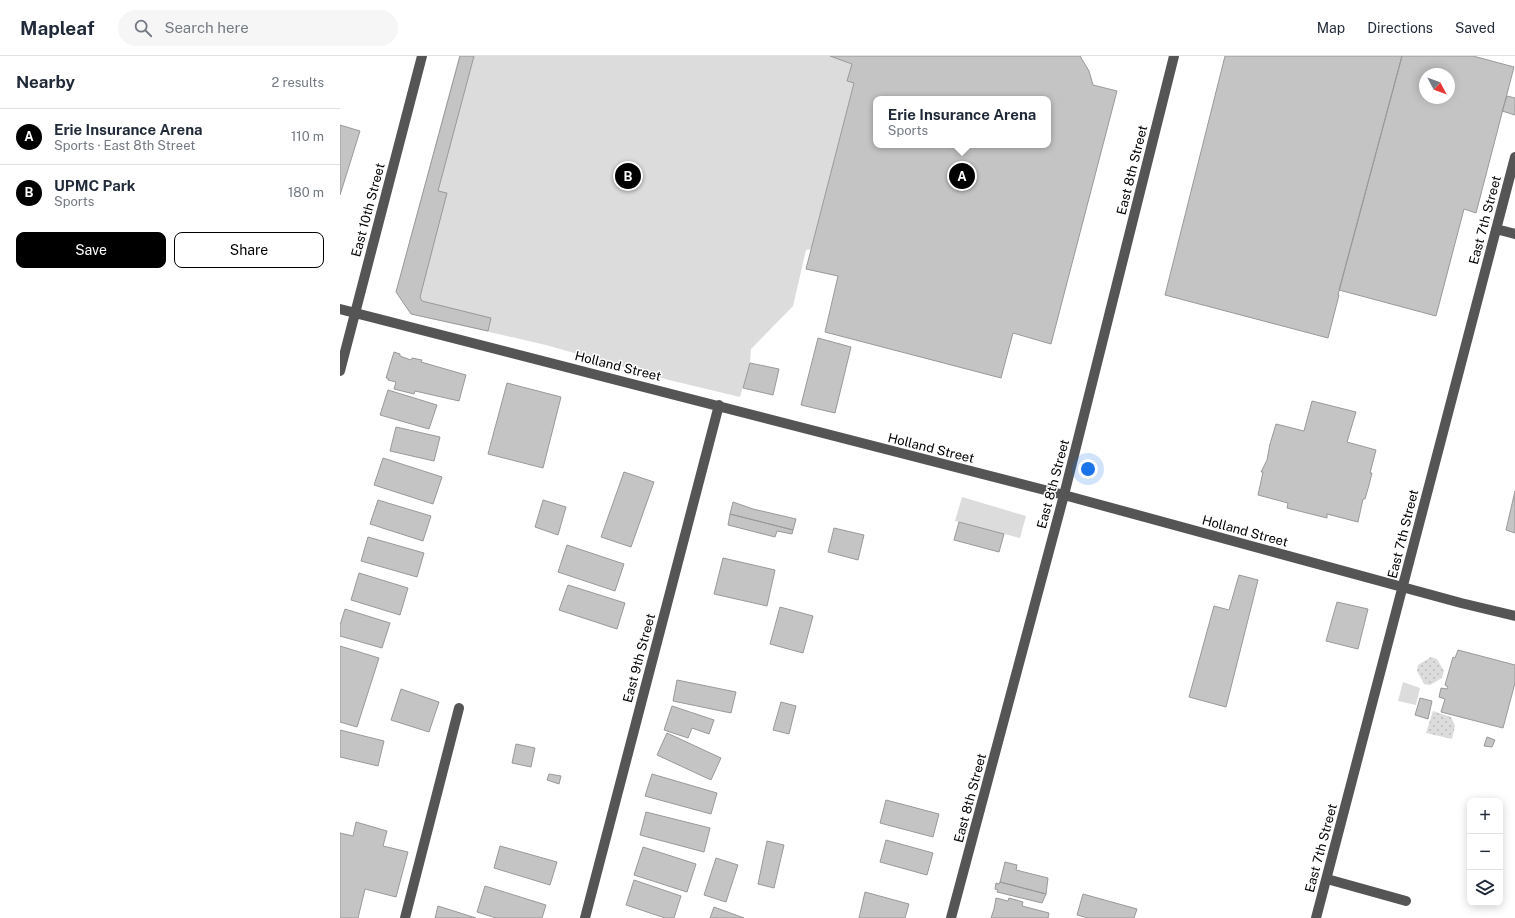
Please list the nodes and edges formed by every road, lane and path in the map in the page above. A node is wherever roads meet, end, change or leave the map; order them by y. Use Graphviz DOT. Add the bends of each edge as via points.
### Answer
graph roads {
  1 [pos="422,56"];
  2 [pos="1174,56"];
  3 [pos="1515,156"];
  4 [pos="1496,229"];
  5 [pos="1515,234"];
  6 [pos="340,309"];
  7 [pos="355,312"];
  8 [pos="340,371"];
  9 [pos="719,405"];
  10 [pos="1064,495"];
  11 [pos="1403,586"];
  12 [pos="1515,616"];
  13 [pos="459,708"];
  14 [pos="1327,878"];
  15 [pos="1406,901"];
  16 [pos="405,918"];
  17 [pos="585,918"];
  18 [pos="951,918"];
  19 [pos="1316,918"];
  1 -- 7 [label="street, East 10th Street"];
  2 -- 10 [label="street, East 8th Street"];
  3 -- 4 [label="street, East 7th Street"];
  4 -- 5 [label="street"];
  4 -- 11 [label="street, East 7th Street"];
  6 -- 7 [label="street, Holland Street"];
  7 -- 8 [label="street, East 10th Street"];
  7 -- 9 [label="street, Holland Street"];
  9 -- 10 [label="street, Holland Street" via="913,458"];
  9 -- 17 [label="street, East 9th Street"];
  10 -- 11 [label="street, Holland Street"];
  10 -- 18 [label="street, East 8th Street"];
  11 -- 12 [label="street, Holland Street"];
  11 -- 14 [label="street, East 7th Street"];
  13 -- 16 [label="street"];
  14 -- 15 [label="street"];
  14 -- 19 [label="street, East 7th Street"];
}
